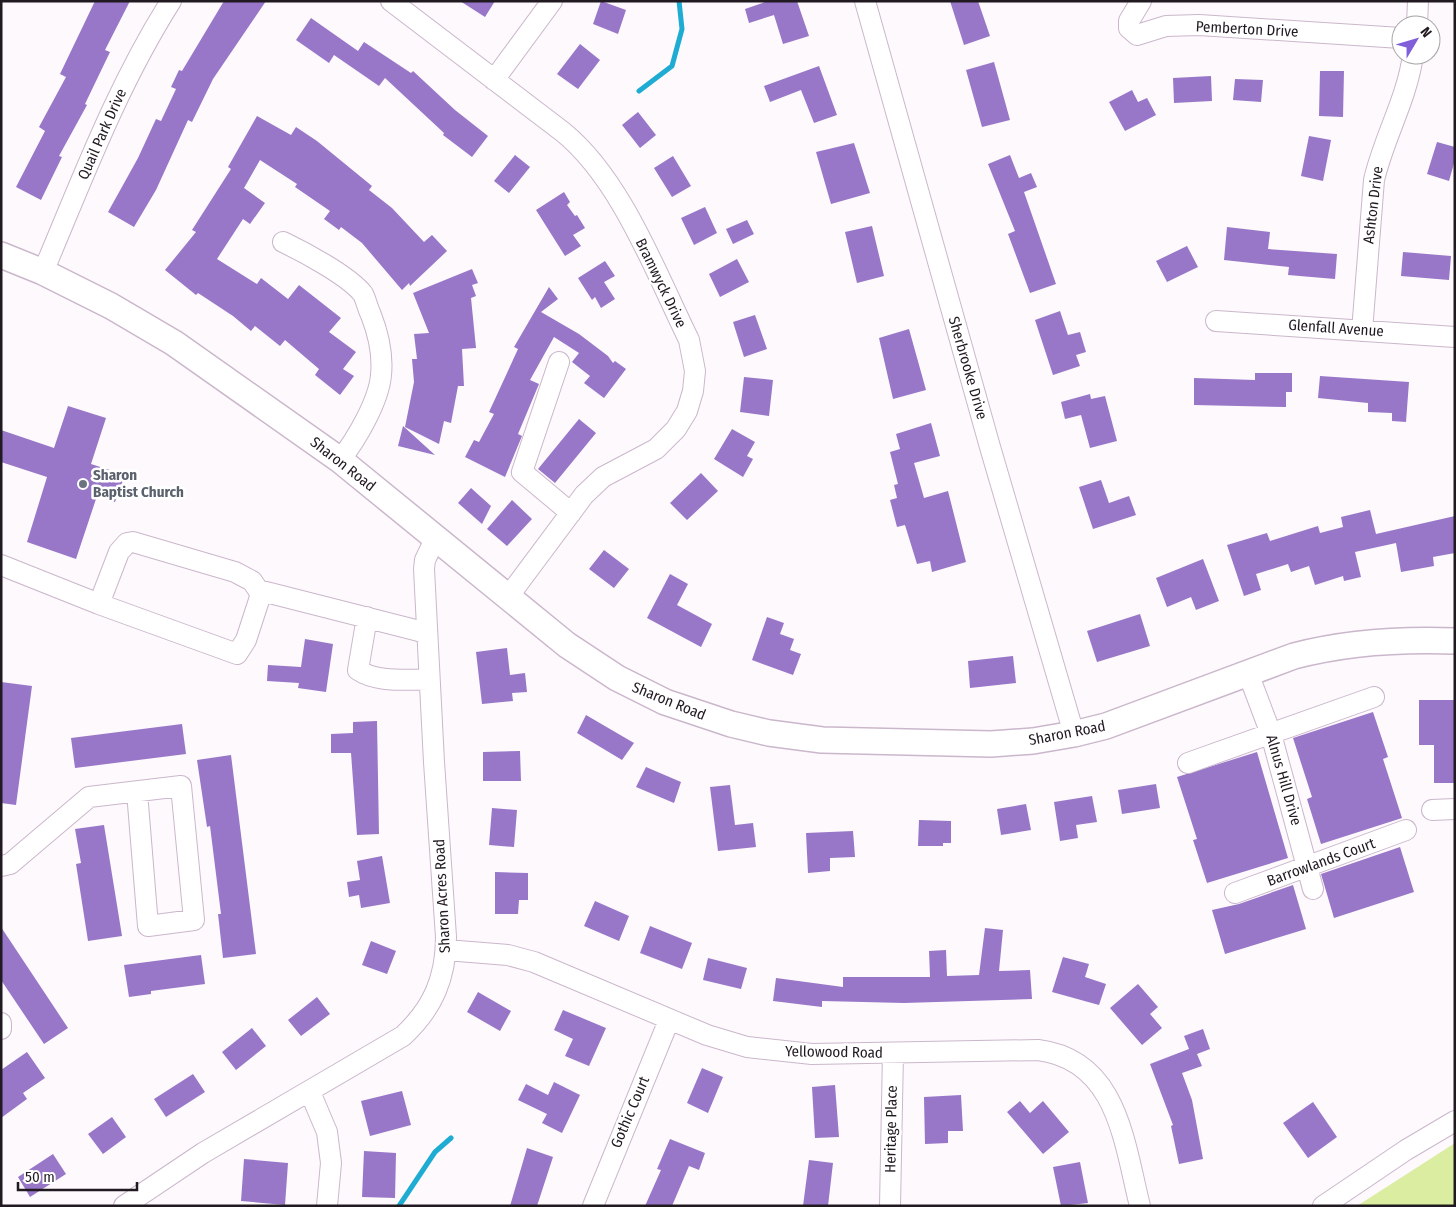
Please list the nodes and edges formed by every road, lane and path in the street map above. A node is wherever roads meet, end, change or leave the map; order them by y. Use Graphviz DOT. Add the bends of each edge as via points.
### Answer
graph roads {
  1 [pos="170,1"];
  2 [pos="391,1"];
  3 [pos="552,1"];
  4 [pos="864,1"];
  5 [pos="1141,1"];
  6 [pos="1418,1"];
  7 [pos="1417,15"];
  8 [pos="1391,37"];
  9 [pos="1411,65"];
  10 [pos="494,80"];
  11 [pos="283,242"];
  12 [pos="1,255"];
  13 [pos="43,272"];
  14 [pos="1216,321"];
  15 [pos="1362,331"];
  16 [pos="1455,337"];
  17 [pos="559,362"];
  18 [pos="340,460"];
  19 [pos="571,514"];
  20 [pos="435,539"];
  21 [pos="1,565"];
  22 [pos="258,590"];
  23 [pos="508,597"];
  24 [pos="99,604"];
  25 [pos="367,617"];
  26 [pos="427,633"];
  27 [pos="1455,640"];
  28 [pos="1248,673"];
  29 [pos="429,680"];
  30 [pos="1374,697"];
  31 [pos="1074,734"];
  32 [pos="1271,734"];
  33 [pos="1188,763"];
  34 [pos="136,792"];
  35 [pos="1455,809"];
  36 [pos="1432,810"];
  37 [pos="1406,830"];
  38 [pos="5,865"];
  39 [pos="1308,867"];
  40 [pos="1313,889"];
  41 [pos="1235,893"];
  42 [pos="446,950"];
  43 [pos="669,1020"];
  44 [pos="1,1023"];
  45 [pos="1,1029"];
  46 [pos="893,1052"];
  47 [pos="310,1092"];
  48 [pos="1455,1121"];
  49 [pos="124,1206"];
  50 [pos="327,1206"];
  51 [pos="593,1206"];
  52 [pos="890,1206"];
  53 [pos="1140,1206"];
  54 [pos="1323,1206"];
  1 -- 13 [label="street, Quail Park Drive" via="113,108"];
  2 -- 10 [label="street, Bramwyck Drive"];
  3 -- 10 [label="street"];
  4 -- 31 [label="street, Sherbrooke Drive"];
  5 -- 8 [label="street, Pemberton Drive" via="1128,28 1137,35 1166,26 1199,25"];
  6 -- 7 [label="street"];
  9 -- 15 [label="street, Ashton Drive" via="1406,90 1374,180"];
  10 -- 19 [label="street, Bramwyck Drive" via="569,137 601,172 631,222 694,357 693,391 676,429 656,449 603,477"];
  11 -- 18 [label="street" via="304,251 342,276 362,294 376,328 381,376 369,414"];
  12 -- 13 [label="main road, Sharon Road"];
  13 -- 18 [label="main road, Sharon Road" via="111,306 174,343"];
  14 -- 15 [label="street, Glenfall Avenue"];
  15 -- 16 [label="street, Glenfall Avenue"];
  17 -- 19 [label="street" via="522,472"];
  18 -- 20 [label="main road, Sharon Road"];
  19 -- 23 [label="street, Bramwyck Drive"];
  20 -- 23 [label="main road, Sharon Road"];
  20 -- 26 [label="street, Sharon Acres Road" via="424,569"];
  21 -- 24 [label="street"];
  22 -- 24 [label="street" via="252,581 235,572 133,542 127,543 119,552"];
  22 -- 24 [label="street" via="261,594 246,640 237,654"];
  22 -- 25 [label="street"];
  23 -- 31 [label="main road, Sharon Road" via="567,645 618,678 665,702 731,724 822,740 906,744 991,744"];
  25 -- 26 [label="street"];
  25 -- 29 [label="street" via="358,670 384,678"];
  26 -- 29 [label="street, Sharon Acres Road"];
  27 -- 28 [label="main road, Sharon Road" via="1372,642 1319,649"];
  28 -- 31 [label="main road, Sharon Road" via="1106,726"];
  28 -- 32 [label="street, Alnus Hill Drive"];
  29 -- 42 [label="street, Sharon Acres Road"];
  30 -- 32 [label="street"];
  32 -- 33 [label="street"];
  32 -- 39 [label="street, Alnus Hill Drive"];
  34 -- 34 [label="street" via="181,786 194,920 148,926"];
  34 -- 38 [label="street" via="89,797"];
  35 -- 36 [label="street"];
  37 -- 39 [label="street, Barrowlands Court"];
  39 -- 40 [label="street, Alnus Hill Drive"];
  39 -- 41 [label="street, Barrowlands Court"];
  42 -- 43 [label="street, Yellowood Road" via="508,955 534,962"];
  42 -- 47 [label="street, Sharon Acres Road" via="442,980 431,1004 416,1024 403,1036"];
  43 -- 46 [label="street, Yellowood Road" via="747,1047 783,1052"];
  43 -- 51 [label="street, Gothic Court"];
  44 -- 45 [label="street"];
  46 -- 52 [label="street, Heritage Place"];
  46 -- 53 [label="street, Yellowood Road" via="1038,1050 1064,1056 1082,1066 1105,1090 1115,1110"];
  47 -- 49 [label="street, Sharon Acres Road" via="203,1154"];
  47 -- 50 [label="street" via="327,1132 331,1163"];
  48 -- 54 [label="street"];
}
